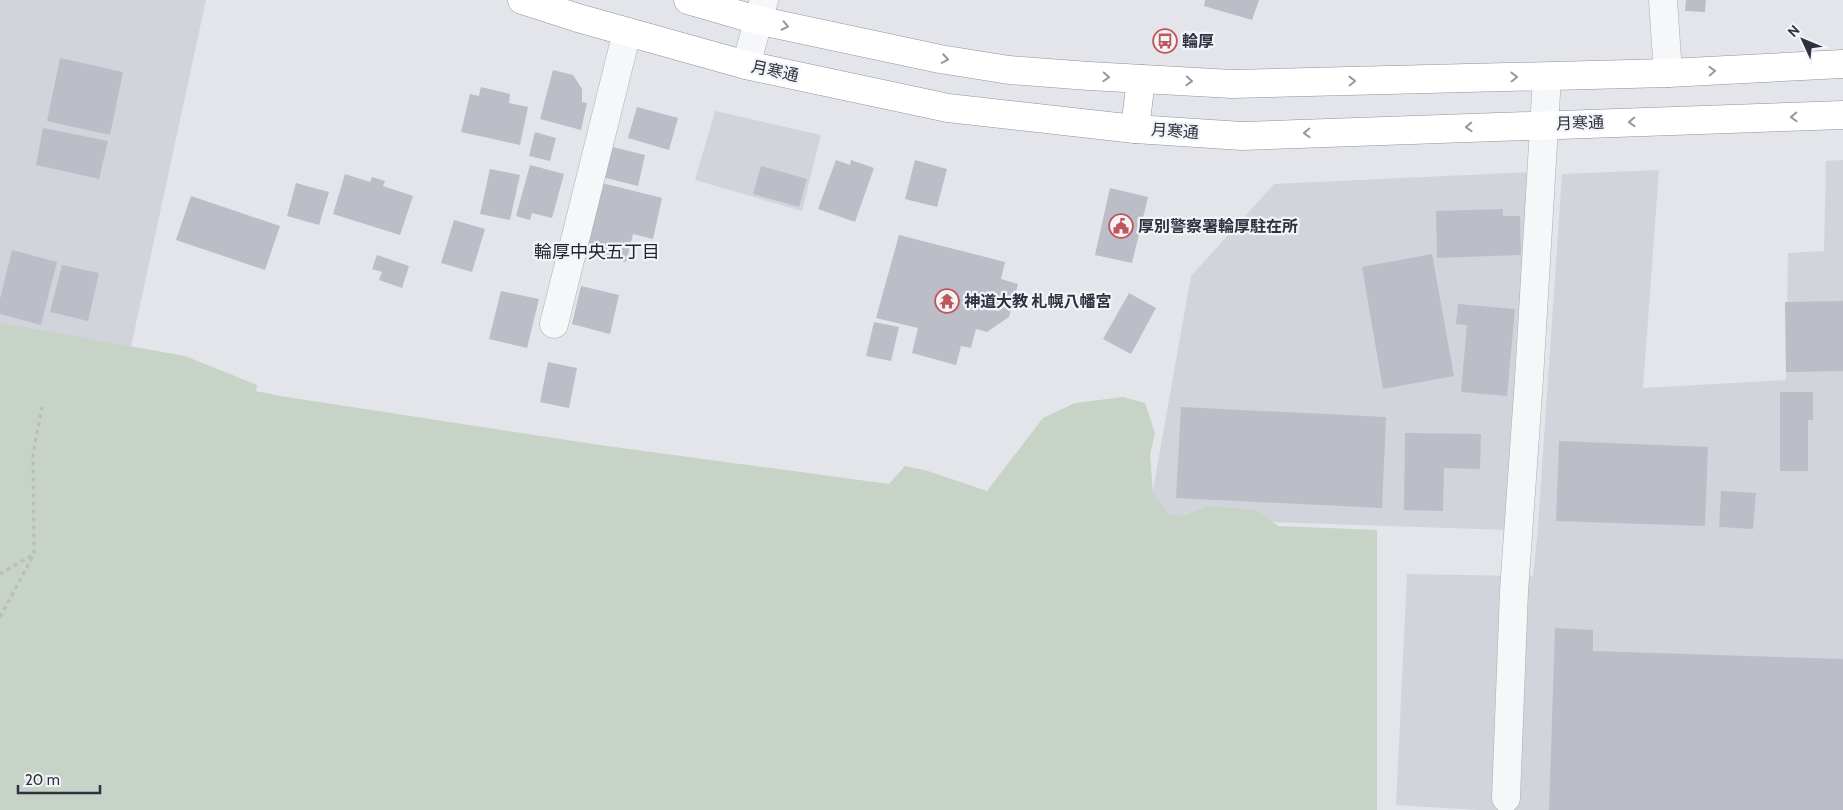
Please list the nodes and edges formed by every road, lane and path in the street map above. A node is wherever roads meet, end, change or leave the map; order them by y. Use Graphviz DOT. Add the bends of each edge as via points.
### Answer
graph roads {
  1 [pos="522,0"];
  2 [pos="688,0"];
  3 [pos="1663,0"];
  4 [pos="760,10"];
  5 [pos="627,32"];
  6 [pos="1843,64"];
  7 [pos="746,65"];
  8 [pos="1668,73"];
  9 [pos="1547,77"];
  10 [pos="1141,79"];
  11 [pos="1843,115"];
  12 [pos="1545,125"];
  13 [pos="1135,129"];
  14 [pos="554,324"];
  15 [pos="43,404"];
  16 [pos="34,554"];
  17 [pos="0,574"];
  18 [pos="0,617"];
  19 [pos="1506,798"];
  1 -- 5 [label="highway, 月寒通"];
  2 -- 4 [label="highway"];
  3 -- 8 [label="street"];
  4 -- 7 [label="street"];
  4 -- 10 [label="highway, one-way" via="940,59 1009,70"];
  5 -- 7 [label="highway, 月寒通"];
  5 -- 14 [label="street"];
  8 -- 6 [label="highway, one-way"];
  7 -- 13 [label="highway, 月寒通" via="948,108"];
  8 -- 9 [label="highway"];
  10 -- 9 [label="highway, one-way" via="1232,84"];
  9 -- 12 [label="street"];
  10 -- 13 [label="highway"];
  11 -- 12 [label="highway, 月寒通, one-way"];
  12 -- 13 [label="highway, 月寒通, one-way" via="1242,136"];
  12 -- 19 [label="street" via="1514,591"];
  15 -- 16 [label="path" via="33,453"];
  16 -- 17 [label="path"];
  16 -- 18 [label="path"];
}
